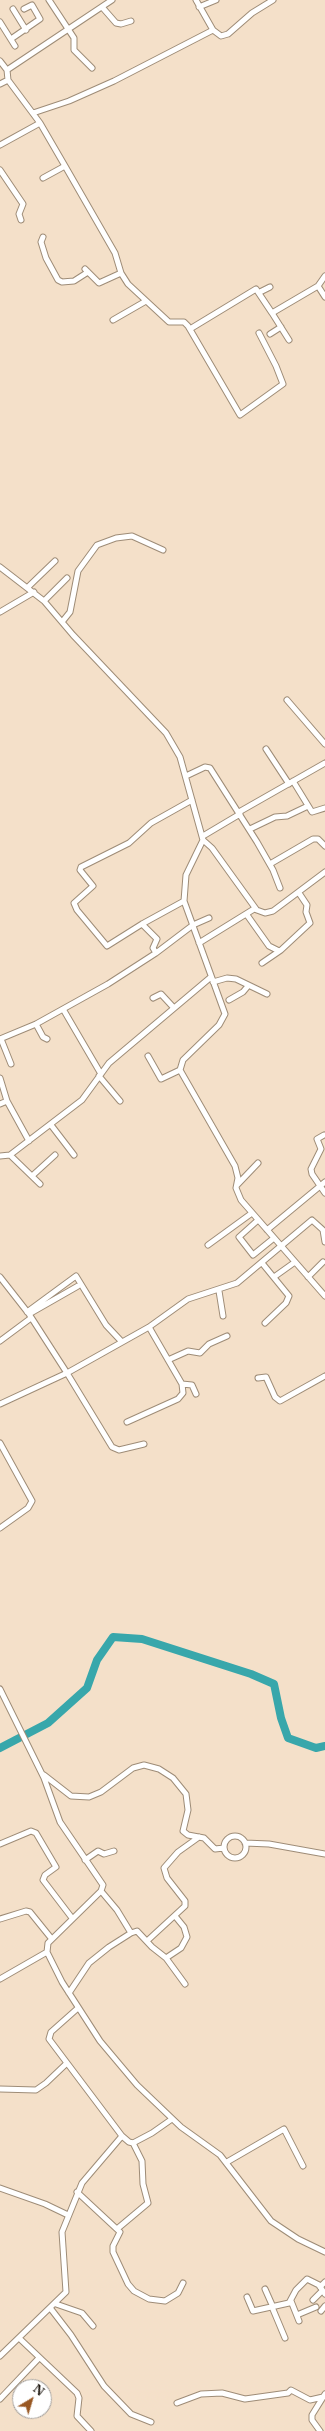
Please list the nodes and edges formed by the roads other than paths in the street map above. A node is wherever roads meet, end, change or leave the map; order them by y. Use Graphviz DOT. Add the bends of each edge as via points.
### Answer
graph roads {
  1 [pos="49,0"];
  2 [pos="112,0"];
  3 [pos="196,0"];
  4 [pos="216,0"];
  5 [pos="273,0"];
  6 [pos="102,7"];
  7 [pos="199,7"];
  8 [pos="13,9"];
  9 [pos="24,9"];
  10 [pos="130,21"];
  11 [pos="0,22"];
  12 [pos="26,30"];
  13 [pos="69,30"];
  14 [pos="213,30"];
  15 [pos="11,39"];
  16 [pos="15,46"];
  17 [pos="0,61"];
  18 [pos="92,68"];
  19 [pos="7,70"];
  20 [pos="8,80"];
  21 [pos="0,84"];
  22 [pos="33,113"];
  23 [pos="40,123"];
  24 [pos="0,145"];
  25 [pos="66,166"];
  26 [pos="0,170"];
  27 [pos="43,178"];
  28 [pos="21,220"];
  29 [pos="43,238"];
  30 [pos="121,272"];
  31 [pos="325,276"];
  32 [pos="318,286"];
  33 [pos="270,287"];
  34 [pos="260,292"];
  35 [pos="325,297"];
  36 [pos="146,301"];
  37 [pos="272,313"];
  38 [pos="113,320"];
  39 [pos="281,327"];
  40 [pos="190,329"];
  41 [pos="259,333"];
  42 [pos="270,334"];
  43 [pos="289,340"];
  44 [pos="163,550"];
  45 [pos="55,561"];
  46 [pos="0,567"];
  47 [pos="67,578"];
  48 [pos="28,587"];
  49 [pos="34,592"];
  50 [pos="44,601"];
  51 [pos="0,612"];
  52 [pos="62,622"];
  53 [pos="286,700"];
  54 [pos="325,744"];
  55 [pos="266,749"];
  56 [pos="325,764"];
  57 [pos="186,776"];
  58 [pos="291,782"];
  59 [pos="192,800"];
  60 [pos="308,806"];
  61 [pos="325,808"];
  62 [pos="239,813"];
  63 [pos="250,829"];
  64 [pos="203,838"];
  65 [pos="325,846"];
  66 [pos="270,864"];
  67 [pos="325,872"];
  68 [pos="280,888"];
  69 [pos="299,892"];
  70 [pos="184,901"];
  71 [pos="256,909"];
  72 [pos="248,915"];
  73 [pos="209,918"];
  74 [pos="142,924"];
  75 [pos="193,925"];
  76 [pos="199,943"];
  77 [pos="279,951"];
  78 [pos="156,953"];
  79 [pos="262,963"];
  80 [pos="212,980"];
  81 [pos="248,986"];
  82 [pos="267,994"];
  83 [pos="153,998"];
  84 [pos="229,1000"];
  85 [pos="174,1008"];
  86 [pos="63,1009"];
  87 [pos="36,1024"];
  88 [pos="1,1039"];
  89 [pos="47,1039"];
  90 [pos="148,1056"];
  91 [pos="11,1064"];
  92 [pos="180,1070"];
  93 [pos="100,1075"];
  94 [pos="0,1078"];
  95 [pos="7,1101"];
  96 [pos="120,1101"];
  97 [pos="0,1104"];
  98 [pos="51,1125"];
  99 [pos="324,1135"];
  100 [pos="29,1141"];
  101 [pos="10,1155"];
  102 [pos="56,1155"];
  103 [pos="74,1155"];
  104 [pos="0,1156"];
  105 [pos="258,1163"];
  106 [pos="32,1176"];
  107 [pos="325,1182"];
  108 [pos="40,1184"];
  109 [pos="237,1185"];
  110 [pos="319,1186"];
  111 [pos="325,1193"];
  112 [pos="252,1213"];
  113 [pos="258,1220"];
  114 [pos="324,1229"];
  115 [pos="267,1230"];
  116 [pos="274,1238"];
  117 [pos="325,1242"];
  118 [pos="208,1245"];
  119 [pos="281,1246"];
  120 [pos="295,1262"];
  121 [pos="323,1262"];
  122 [pos="262,1263"];
  123 [pos="0,1277"];
  124 [pos="274,1277"];
  125 [pos="308,1277"];
  126 [pos="78,1286"];
  127 [pos="219,1290"];
  128 [pos="325,1296"];
  129 [pos="29,1315"];
  130 [pos="223,1316"];
  131 [pos="265,1323"];
  132 [pos="149,1327"];
  133 [pos="227,1336"];
  134 [pos="0,1341"];
  135 [pos="122,1342"];
  136 [pos="168,1360"];
  137 [pos="67,1373"];
  138 [pos="325,1376"];
  139 [pos="258,1378"];
  140 [pos="182,1384"];
  141 [pos="196,1394"];
  142 [pos="0,1396"];
  143 [pos="1,1403"];
  144 [pos="126,1422"];
  145 [pos="0,1444"];
  146 [pos="144,1444"];
  147 [pos="0,1528"];
  148 [pos="0,1689"];
  149 [pos="43,1775"];
  150 [pos="199,1837"];
  151 [pos="245,1843"];
  152 [pos="0,1844"];
  153 [pos="224,1848"];
  154 [pos="114,1851"];
  155 [pos="325,1854"];
  156 [pos="85,1860"];
  157 [pos="101,1891"];
  158 [pos="175,1916"];
  159 [pos="72,1918"];
  160 [pos="0,1919"];
  161 [pos="131,1933"];
  162 [pos="51,1938"];
  163 [pos="147,1941"];
  164 [pos="47,1952"];
  165 [pos="166,1958"];
  166 [pos="0,1979"];
  167 [pos="185,1984"];
  168 [pos="70,1993"];
  169 [pos="78,2008"];
  170 [pos="67,2063"];
  171 [pos="0,2089"];
  172 [pos="172,2119"];
  173 [pos="122,2136"];
  174 [pos="133,2143"];
  175 [pos="226,2162"];
  176 [pos="303,2166"];
  177 [pos="0,2188"];
  178 [pos="77,2192"];
  179 [pos="68,2215"];
  180 [pos="117,2229"];
  181 [pos="325,2252"];
  182 [pos="325,2282"];
  183 [pos="182,2283"];
  184 [pos="265,2289"];
  185 [pos="322,2291"];
  186 [pos="247,2297"];
  187 [pos="313,2300"];
  188 [pos="291,2301"];
  189 [pos="56,2304"];
  190 [pos="325,2306"];
  191 [pos="272,2307"];
  192 [pos="51,2308"];
  193 [pos="297,2315"];
  194 [pos="299,2321"];
  195 [pos="92,2326"];
  196 [pos="18,2338"];
  197 [pos="285,2338"];
  198 [pos="0,2356"];
  199 [pos="39,2358"];
  200 [pos="324,2395"];
  201 [pos="0,2399"];
  202 [pos="177,2403"];
  203 [pos="151,2422"];
  204 [pos="91,2431"];
  205 [pos="320,2431"];
  1 -- 13 [label="street"];
  2 -- 6 [label="street"];
  3 -- 7 [label="street"];
  4 -- 7 [label="street"];
  5 -- 14 [label="street" via="252,13 228,34 219,36"];
  6 -- 10 [label="street" via="116,23"];
  6 -- 13 [label="street"];
  7 -- 14 [label="street"];
  8 -- 12 [label="street"];
  9 -- 12 [label="street" via="32,5 40,19"];
  11 -- 15 [label="street"];
  12 -- 15 [label="street"];
  13 -- 18 [label="street" via="74,38 74,50"];
  13 -- 19 [label="street"];
  14 -- 22 [label="street" via="114,81 69,101"];
  15 -- 16 [label="street"];
  17 -- 19 [label="street"];
  19 -- 20 [label="street"];
  20 -- 21 [label="street"];
  20 -- 22 [label="street"];
  22 -- 23 [label="street"];
  23 -- 24 [label="street"];
  23 -- 25 [label="street"];
  25 -- 27 [label="street"];
  25 -- 30 [label="street" via="115,253"];
  26 -- 28 [label="street" via="23,204 19,213"];
  29 -- 30 [label="street" via="41,242 44,253 58,280 62,282 74,281 86,271 99,283"];
  30 -- 36 [label="street" via="128,284"];
  31 -- 32 [label="street"];
  32 -- 35 [label="street"];
  32 -- 37 [label="street"];
  33 -- 34 [label="street"];
  34 -- 37 [label="street"];
  34 -- 40 [label="street" via="256,289"];
  36 -- 38 [label="street"];
  36 -- 40 [label="street" via="169,322 184,322"];
  37 -- 39 [label="street"];
  39 -- 42 [label="street"];
  39 -- 43 [label="street"];
  40 -- 41 [label="street" via="240,415 283,384"];
  44 -- 52 [label="street" via="132,536 116,538 97,545 78,571 70,612"];
  45 -- 48 [label="street"];
  46 -- 48 [label="street"];
  47 -- 50 [label="street"];
  48 -- 49 [label="street"];
  49 -- 50 [label="street"];
  49 -- 51 [label="street"];
  50 -- 52 [label="street"];
  52 -- 57 [label="street" via="166,733 177,750"];
  53 -- 54 [label="street"];
  55 -- 58 [label="street"];
  56 -- 58 [label="street"];
  57 -- 59 [label="street"];
  57 -- 62 [label="street" via="205,767 210,768"];
  58 -- 60 [label="street"];
  58 -- 62 [label="street"];
  59 -- 64 [label="street"];
  59 -- 74 [label="street" via="151,823 129,843 80,868 93,886 77,899 75,907 105,945"];
  60 -- 61 [label="street" via="313,813"];
  60 -- 63 [label="street"];
  62 -- 63 [label="street"];
  62 -- 64 [label="street"];
  63 -- 66 [label="street"];
  64 -- 70 [label="street" via="186,875"];
  64 -- 71 [label="street"];
  65 -- 66 [label="street" via="318,839 313,840"];
  66 -- 68 [label="street"];
  67 -- 69 [label="street"];
  69 -- 71 [label="street" via="271,912 265,913"];
  69 -- 77 [label="street" via="307,905 306,912 310,923"];
  70 -- 74 [label="street"];
  70 -- 75 [label="street"];
  71 -- 72 [label="street"];
  72 -- 76 [label="street"];
  72 -- 77 [label="street" via="269,946"];
  73 -- 75 [label="street"];
  74 -- 78 [label="street" via="157,939 153,948"];
  75 -- 76 [label="street"];
  75 -- 78 [label="street"];
  76 -- 80 [label="street"];
  77 -- 79 [label="street"];
  78 -- 86 [label="street"];
  80 -- 81 [label="street" via="231,978"];
  80 -- 85 [label="street"];
  80 -- 92 [label="street" via="222,1004 224,1018 181,1063"];
  81 -- 82 [label="street"];
  81 -- 84 [label="street"];
  83 -- 85 [label="street" via="162,994"];
  85 -- 93 [label="street" via="119,1054"];
  86 -- 87 [label="street"];
  86 -- 93 [label="street"];
  87 -- 88 [label="street"];
  87 -- 89 [label="street" via="43,1037"];
  88 -- 91 [label="street"];
  90 -- 92 [label="street" via="161,1079"];
  92 -- 109 [label="street" via="235,1166"];
  93 -- 96 [label="street"];
  93 -- 98 [label="street" via="82,1100"];
  94 -- 95 [label="street"];
  95 -- 97 [label="street"];
  95 -- 100 [label="street"];
  98 -- 100 [label="street"];
  98 -- 103 [label="street"];
  99 -- 110 [label="street" via="317,1139 321,1149 311,1169"];
  100 -- 101 [label="street"];
  101 -- 104 [label="street"];
  101 -- 106 [label="street"];
  102 -- 106 [label="street"];
  105 -- 109 [label="street"];
  106 -- 108 [label="street"];
  107 -- 110 [label="street"];
  109 -- 112 [label="street" via="241,1200"];
  110 -- 111 [label="street"];
  110 -- 115 [label="street"];
  112 -- 113 [label="street"];
  112 -- 118 [label="street"];
  113 -- 115 [label="street"];
  113 -- 116 [label="street" via="239,1237 253,1255"];
  114 -- 117 [label="street"];
  114 -- 119 [label="street" via="312,1220"];
  115 -- 116 [label="street"];
  116 -- 119 [label="street"];
  119 -- 120 [label="street"];
  119 -- 122 [label="street"];
  120 -- 124 [label="street"];
  120 -- 125 [label="street"];
  121 -- 125 [label="street"];
  122 -- 124 [label="street"];
  122 -- 127 [label="street" via="237,1283"];
  123 -- 129 [label="street"];
  124 -- 131 [label="street" via="289,1299"];
  125 -- 128 [label="street"];
  126 -- 129 [label="street"];
  127 -- 130 [label="street"];
  127 -- 132 [label="street" via="188,1299"];
  129 -- 134 [label="street"];
  129 -- 135 [label="street" via="76,1276 106,1325"];
  129 -- 137 [label="street"];
  132 -- 135 [label="street"];
  132 -- 136 [label="street"];
  133 -- 136 [label="street" via="209,1344 200,1353 188,1350"];
  135 -- 137 [label="street"];
  136 -- 140 [label="street"];
  137 -- 143 [label="street"];
  137 -- 146 [label="street" via="112,1447 118,1450"];
  138 -- 139 [label="street" via="280,1402 266,1377"];
  140 -- 141 [label="street" via="192,1385"];
  140 -- 144 [label="street" via="183,1393 178,1399"];
  142 -- 143 [label="street"];
  145 -- 147 [label="street" via="32,1501 28,1508"];
  148 -- 149 [label="street"];
  149 -- 150 [label="street" via="71,1796 89,1797 101,1792 133,1768 144,1765 159,1769 173,1778 186,1794 188,1810 183,1832"];
  149 -- 156 [label="street" via="60,1822"];
  150 -- 153 [label="street" via="204,1838 215,1849"];
  150 -- 158 [label="street" via="178,1852 164,1868 167,1878 185,1901 185,1906"];
  151 -- 153 [label="street" via="240,1838 231,1837"];
  151 -- 153 [label="street" via="245,1851 237,1858 227,1855"];
  151 -- 155 [label="street" via="269,1844"];
  152 -- 159 [label="street" via="31,1831 36,1833 56,1867 44,1875 44,1880"];
  154 -- 156 [label="street" via="104,1854 98,1851"];
  156 -- 157 [label="street" via="101,1879"];
  157 -- 159 [label="street"];
  157 -- 161 [label="street"];
  158 -- 163 [label="street"];
  158 -- 165 [label="street" via="184,1927 187,1937 181,1948"];
  159 -- 162 [label="street"];
  160 -- 162 [label="street" via="30,1912"];
  161 -- 163 [label="street" via="136,1930"];
  161 -- 168 [label="street" via="89,1963"];
  162 -- 164 [label="street"];
  163 -- 165 [label="street"];
  164 -- 166 [label="street"];
  164 -- 168 [label="street"];
  165 -- 167 [label="street"];
  168 -- 169 [label="street"];
  169 -- 170 [label="street" via="51,2032 49,2039"];
  169 -- 172 [label="street" via="118,2064"];
  170 -- 171 [label="street" via="36,2090"];
  170 -- 173 [label="street"];
  172 -- 174 [label="street" via="152,2134"];
  172 -- 175 [label="street"];
  173 -- 174 [label="street"];
  173 -- 178 [label="street" via="89,2173"];
  174 -- 180 [label="street" via="142,2161 143,2184 148,2203"];
  175 -- 176 [label="street" via="284,2129"];
  175 -- 181 [label="street" via="271,2221 298,2239"];
  177 -- 179 [label="street"];
  178 -- 179 [label="street"];
  178 -- 180 [label="street"];
  179 -- 189 [label="street" via="61,2245 67,2291"];
  180 -- 183 [label="street" via="120,2233 113,2246 113,2252 134,2291 149,2299 165,2301 178,2293"];
  182 -- 185 [label="street"];
  184 -- 191 [label="street"];
  185 -- 187 [label="street"];
  185 -- 188 [label="street" via="306,2279 296,2290"];
  186 -- 191 [label="street" via="253,2311"];
  188 -- 191 [label="street"];
  188 -- 193 [label="street"];
  189 -- 192 [label="street"];
  189 -- 195 [label="street" via="82,2314"];
  190 -- 193 [label="street"];
  191 -- 197 [label="street"];
  192 -- 196 [label="street"];
  192 -- 203 [label="street" via="104,2386 131,2414"];
  193 -- 194 [label="street"];
  196 -- 198 [label="street"];
  196 -- 199 [label="street"];
  199 -- 201 [label="street"];
  199 -- 204 [label="street" via="77,2393 77,2416"];
  200 -- 202 [label="street" via="310,2400 291,2390 288,2393 245,2399 222,2393 201,2394"];
  200 -- 205 [label="street" via="312,2415 312,2420"];
}
